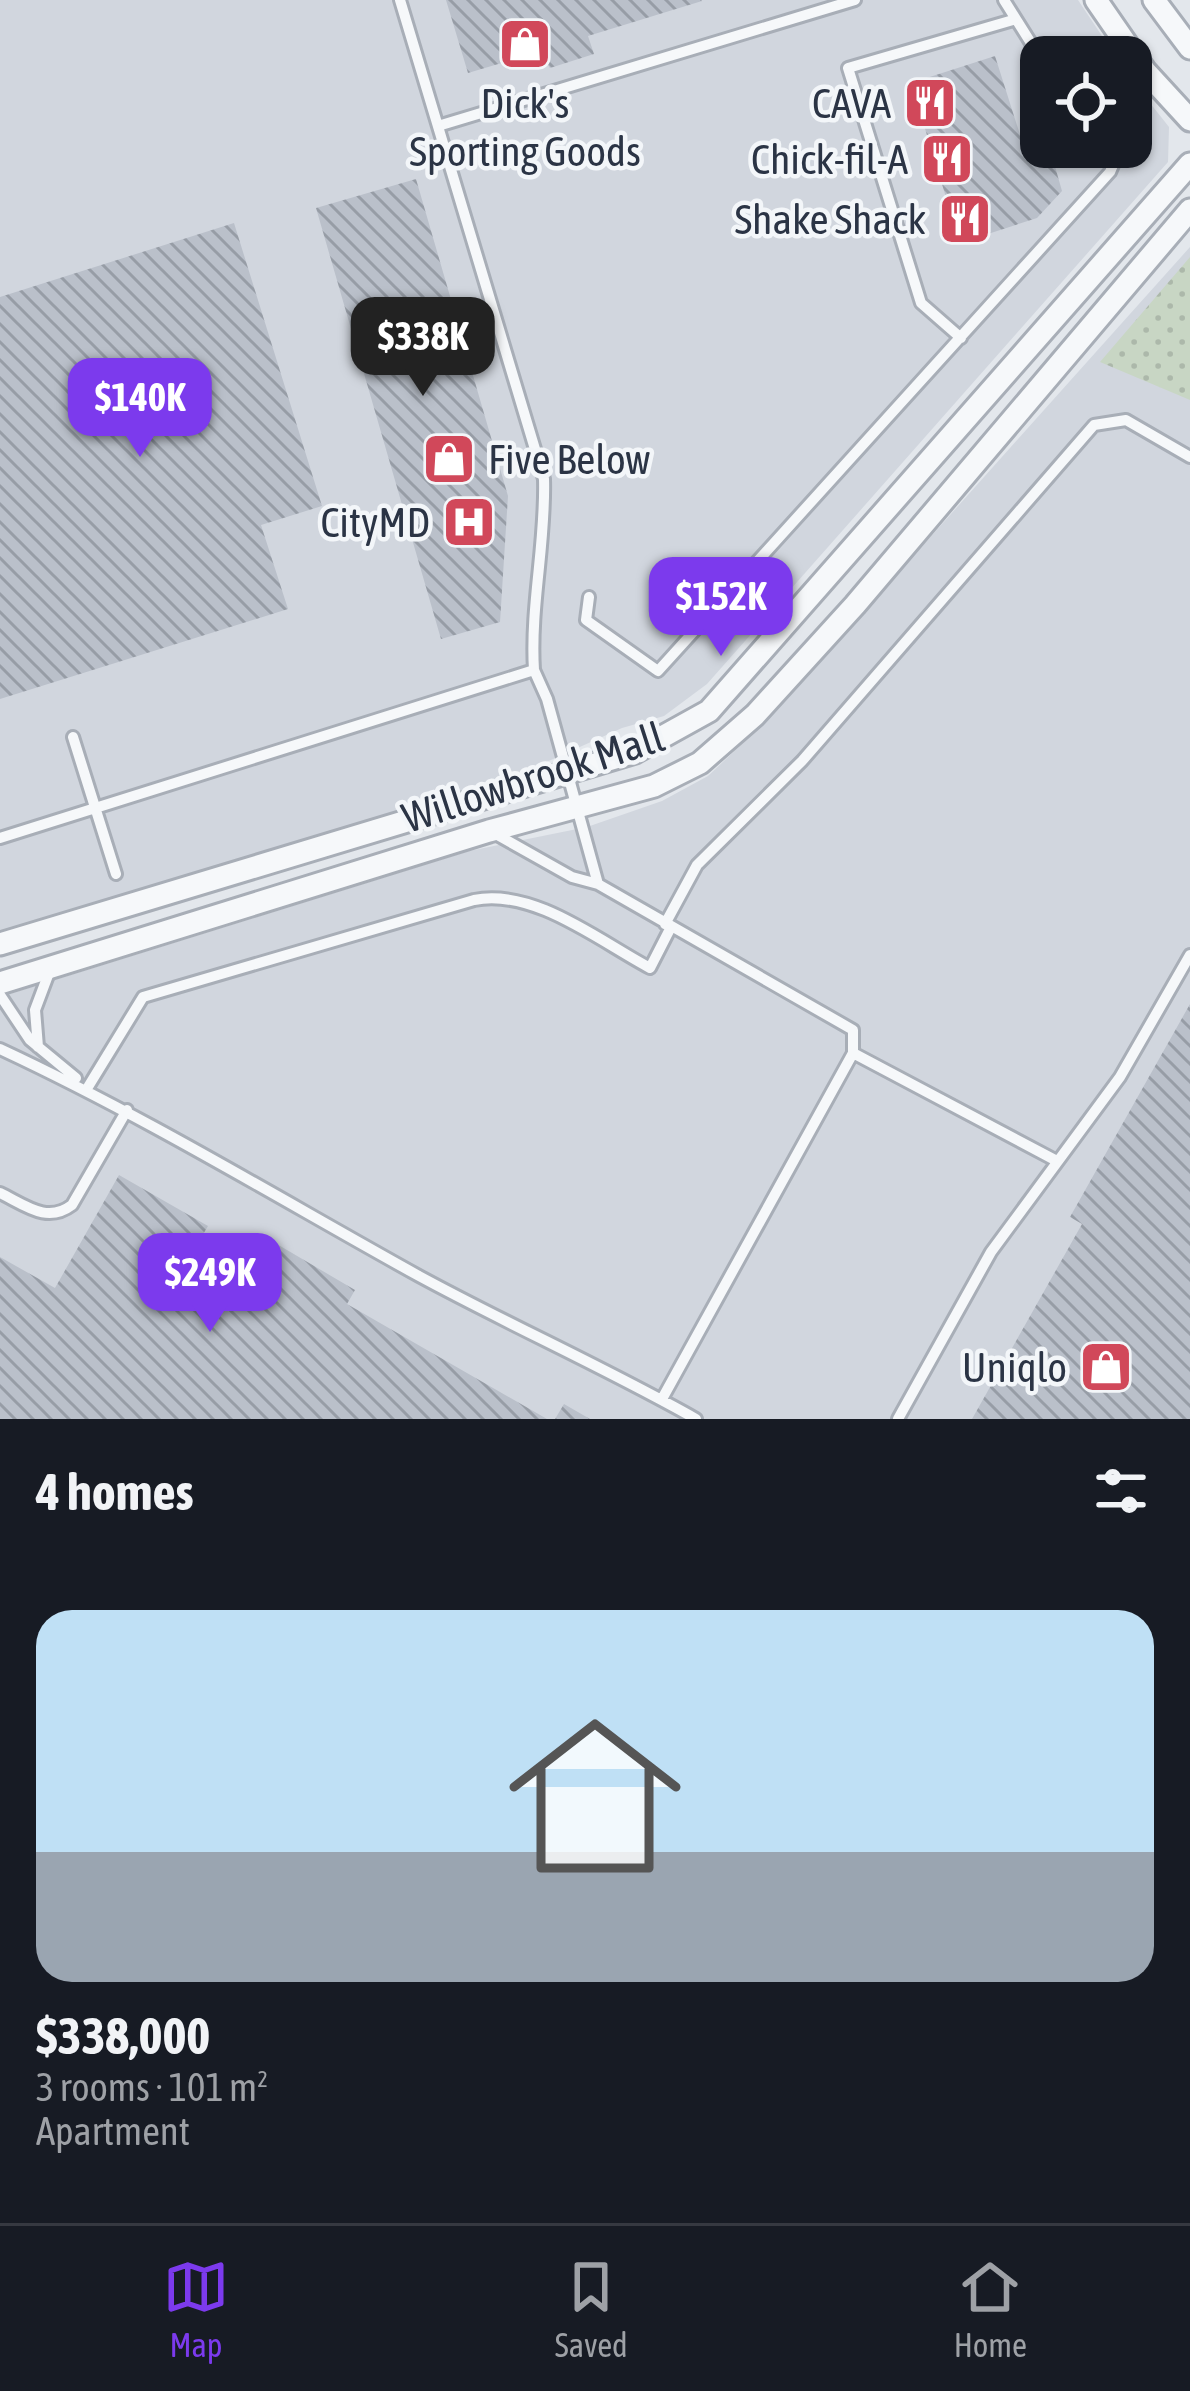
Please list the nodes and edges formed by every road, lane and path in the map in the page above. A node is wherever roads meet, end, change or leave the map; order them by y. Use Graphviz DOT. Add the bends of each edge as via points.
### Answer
graph roads {
  1 [pos="400,0"];
  2 [pos="1004,0"];
  3 [pos="1096,0"];
  4 [pos="1154,0"];
  5 [pos="848,1"];
  6 [pos="1013,20"];
  7 [pos="1024,36"];
  8 [pos="1190,48"];
  9 [pos="1190,120"];
  10 [pos="438,126"];
  11 [pos="1190,164"];
  12 [pos="1112,168"];
  13 [pos="1190,210"];
  14 [pos="961,338"];
  15 [pos="1190,458"];
  16 [pos="589,597"];
  17 [pos="534,670"];
  18 [pos="73,737"];
  19 [pos="567,772"];
  20 [pos="575,807"];
  21 [pos="95,809"];
  22 [pos="489,831"];
  23 [pos="0,838"];
  24 [pos="116,874"];
  25 [pos="598,884"];
  26 [pos="668,926"];
  27 [pos="0,944"];
  28 [pos="1190,955"];
  29 [pos="53,965"];
  30 [pos="0,982"];
  31 [pos="0,994"];
  32 [pos="38,1047"];
  33 [pos="0,1049"];
  34 [pos="854,1053"];
  35 [pos="88,1087"];
  36 [pos="127,1110"];
  37 [pos="1055,1160"];
  38 [pos="0,1193"];
  39 [pos="662,1399"];
  40 [pos="696,1419"];
  41 [pos="898,1419"];
  1 -- 10 [label="lane"];
  2 -- 6 [label="lane"];
  3 -- 9 [label="street"];
  4 -- 8 [label="street"];
  5 -- 10 [label="lane"];
  6 -- 7 [label="lane"];
  6 -- 14 [label="lane" via="848,68 921,303"];
  10 -- 17 [label="lane" via="544,478"];
  11 -- 19 [label="street, Willowbrook Mall" via="725,695 635,752"];
  12 -- 14 [label="lane"];
  13 -- 20 [label="street, Willowbrook Mall" via="755,716 700,763 654,786"];
  14 -- 16 [label="lane" via="658,671 586,620"];
  15 -- 26 [label="lane" via="1126,421 1094,425 802,761 697,865"];
  17 -- 19 [label="lane"];
  17 -- 21 [label="lane"];
  18 -- 21 [label="lane"];
  19 -- 20 [label="lane"];
  19 -- 27 [label="street, Willowbrook Mall"];
  20 -- 22 [label="street, Willowbrook Mall"];
  20 -- 25 [label="lane"];
  21 -- 23 [label="lane"];
  21 -- 24 [label="lane"];
  22 -- 25 [label="lane"];
  22 -- 29 [label="street, Willowbrook Mall"];
  25 -- 26 [label="lane"];
  26 -- 34 [label="lane" via="854,1030"];
  26 -- 35 [label="lane" via="650,968 524,902 474,900 142,998"];
  28 -- 37 [label="lane" via="1120,1078"];
  29 -- 30 [label="street, Willowbrook Mall"];
  29 -- 32 [label="lane" via="35,1010"];
  31 -- 32 [label="lane"];
  32 -- 35 [label="lane"];
  33 -- 35 [label="lane"];
  34 -- 37 [label="lane"];
  34 -- 39 [label="lane"];
  35 -- 36 [label="lane"];
  36 -- 38 [label="lane" via="59,1215"];
  36 -- 39 [label="lane" via="458,1297"];
  37 -- 41 [label="lane" via="991,1252"];
  39 -- 40 [label="lane"];
}
